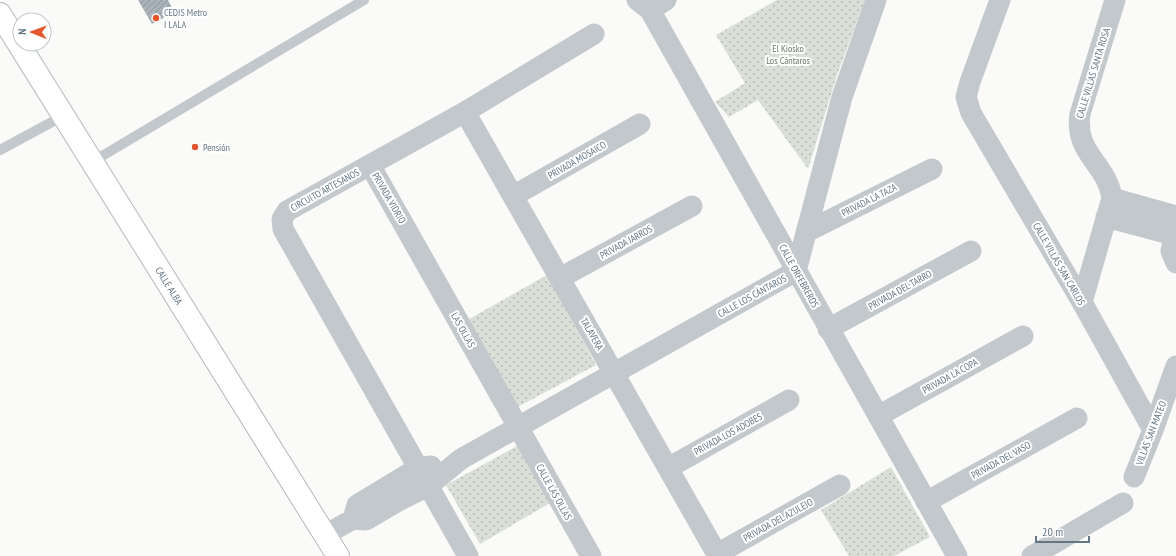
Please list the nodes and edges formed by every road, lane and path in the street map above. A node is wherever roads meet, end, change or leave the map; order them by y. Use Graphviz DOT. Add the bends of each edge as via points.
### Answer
graph roads {
  1 [pos="364,0"];
  2 [pos="876,0"];
  3 [pos="1000,0"];
  4 [pos="1115,0"];
  5 [pos="651,3"];
  6 [pos="0,14"];
  7 [pos="594,34"];
  8 [pos="466,112"];
  9 [pos="63,116"];
  10 [pos="640,124"];
  11 [pos="0,150"];
  12 [pos="92,162"];
  13 [pos="370,165"];
  14 [pos="932,169"];
  15 [pos="513,196"];
  16 [pos="692,206"];
  17 [pos="1109,207"];
  18 [pos="409,232"];
  19 [pos="806,232"];
  20 [pos="1175,238"];
  21 [pos="971,251"];
  22 [pos="796,271"];
  23 [pos="560,278"];
  24 [pos="1082,302"];
  25 [pos="828,328"];
  26 [pos="1023,336"];
  27 [pos="1176,366"];
  28 [pos="614,374"];
  29 [pos="789,400"];
  30 [pos="878,416"];
  31 [pos="1076,418"];
  32 [pos="518,428"];
  33 [pos="1153,430"];
  34 [pos="668,468"];
  35 [pos="423,477"];
  36 [pos="1134,477"];
  37 [pos="840,485"];
  38 [pos="926,502"];
  39 [pos="1123,503"];
  40 [pos="325,535"];
  41 [pos="717,555"];
  42 [pos="338,556"];
  43 [pos="468,556"];
  44 [pos="591,556"];
  45 [pos="957,556"];
  46 [pos="1032,556"];
  1 -- 12 [label="lane"];
  2 -- 19 [label="street, CALLE LOS CÁNTAROS" via="842,97"];
  3 -- 24 [label="street, CALLE VILLAS SAN CARLOS" via="966,97 971,113"];
  4 -- 17 [label="street, CALLE VILLAS SANTA ROSA" via="1078,128 1081,142 1108,183"];
  5 -- 22 [label="street, CALLE ORFEBREROS"];
  6 -- 9 [label="street, CALLE ALBA"];
  7 -- 8 [label="street, CIRCUITO ARTESANOS"];
  8 -- 13 [label="street, CIRCUITO ARTESANOS"];
  8 -- 15 [label="street, TALAVERA"];
  9 -- 11 [label="lane"];
  9 -- 12 [label="street, CALLE ALBA"];
  10 -- 15 [label="street, PRIVADA MOSAICO"];
  12 -- 40 [label="street, CALLE ALBA"];
  13 -- 18 [label="street, PRIVADA VIDRIO"];
  13 -- 35 [label="street, CIRCUITO ARTESANOS" via="287,211 282,219 283,229"];
  14 -- 19 [label="street, PRIVADA LA TAZA"];
  15 -- 23 [label="street, TALAVERA"];
  16 -- 23 [label="street, PRIVADA JARROS"];
  17 -- 20 [label="street"];
  17 -- 24 [label="street"];
  18 -- 32 [label="street, LAS OLLAS"];
  19 -- 22 [label="street, CALLE LOS CÁNTAROS"];
  21 -- 25 [label="street, PRIVADA DEL TARRO"];
  22 -- 25 [label="street, CALLE ORFEBREROS"];
  22 -- 28 [label="street, CALLE LOS CÁNTAROS"];
  23 -- 28 [label="street, TALAVERA"];
  24 -- 33 [label="street, CALLE VILLAS SAN CARLOS"];
  25 -- 30 [label="street, CALLE ORFEBREROS"];
  26 -- 30 [label="street, PRIVADA LA COPA"];
  27 -- 33 [label="street, VILLAS SAN MATEO"];
  28 -- 32 [label="street, CALLE LOS CÁNTAROS"];
  28 -- 34 [label="street, TALAVERA"];
  29 -- 34 [label="street, PRIVADA LOS ADOBES"];
  30 -- 38 [label="street, CALLE ORFEBREROS"];
  31 -- 38 [label="street, PRIVADA DEL VASO"];
  32 -- 35 [label="street, CALLE LOS CÁNTAROS"];
  32 -- 44 [label="street, CALLE LAS OLLAS"];
  33 -- 36 [label="street, VILLAS SAN MATEO"];
  34 -- 41 [label="street, TALAVERA"];
  35 -- 40 [label="street, CALLE LOS CÁNTAROS" via="357,506 352,519"];
  35 -- 43 [label="street, CIRCUITO ARTESANOS"];
  37 -- 41 [label="street, PRIVADA DEL AZULEJO"];
  38 -- 45 [label="street, CALLE ORFEBREROS"];
  39 -- 46 [label="street"];
  40 -- 42 [label="street, CALLE ALBA"];
}
